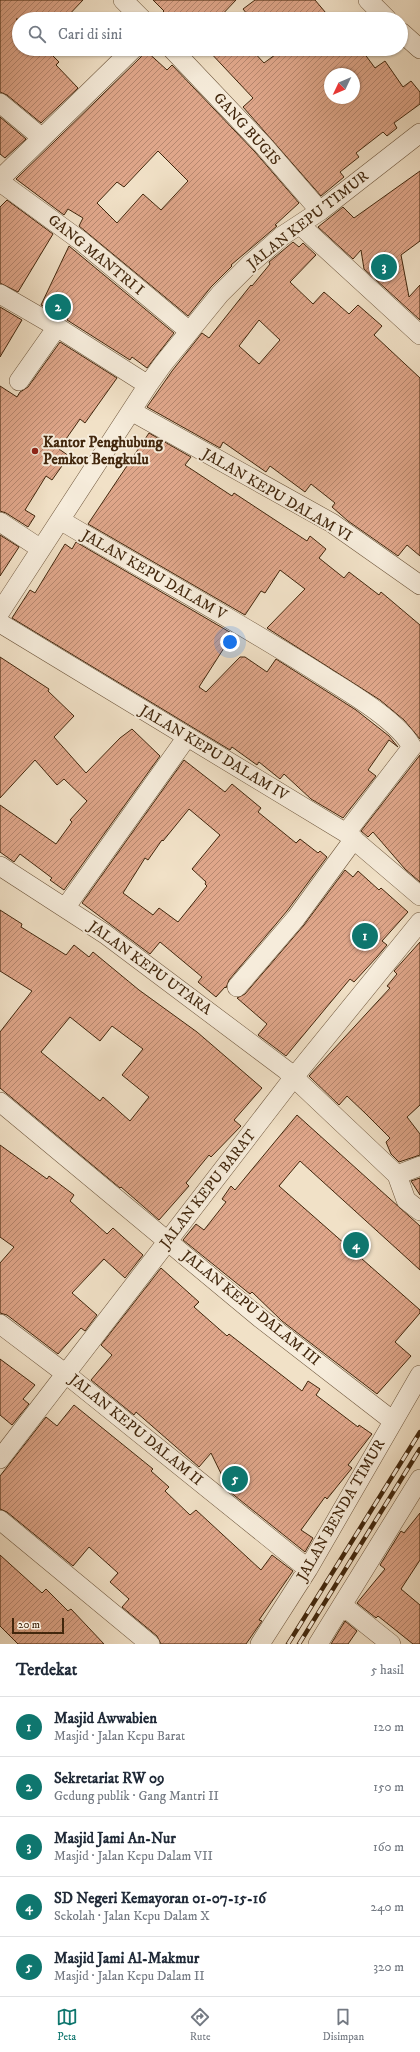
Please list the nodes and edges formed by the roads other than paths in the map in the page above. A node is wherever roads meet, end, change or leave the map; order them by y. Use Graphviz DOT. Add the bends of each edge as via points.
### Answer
graph roads {
  1 [pos="123,0"];
  2 [pos="368,0"];
  3 [pos="135,12"];
  4 [pos="380,12"];
  5 [pos="408,38"];
  6 [pos="420,49"];
  7 [pos="126,56"];
  8 [pos="179,56"];
  9 [pos="0,104"];
  10 [pos="420,133"];
  11 [pos="42,137"];
  12 [pos="0,180"];
  13 [pos="320,211"];
  14 [pos="300,225"];
  15 [pos="0,294"];
  16 [pos="57,327"];
  17 [pos="189,331"];
  18 [pos="420,334"];
  19 [pos="19,381"];
  20 [pos="148,385"];
  21 [pos="131,411"];
  22 [pos="60,520"];
  23 [pos="0,522"];
  24 [pos="41,549"];
  25 [pos="420,585"];
  26 [pos="2,605"];
  27 [pos="0,623"];
  28 [pos="187,737"];
  29 [pos="350,836"];
  30 [pos="0,866"];
  31 [pos="420,896"];
  32 [pos="66,908"];
  33 [pos="420,922"];
  34 [pos="237,986"];
  35 [pos="294,1077"];
  36 [pos="0,1102"];
  37 [pos="420,1166"];
  38 [pos="397,1175"];
  39 [pos="420,1211"];
  40 [pos="167,1241"];
  41 [pos="0,1324"];
  42 [pos="66,1374"];
  43 [pos="420,1375"];
  44 [pos="393,1421"];
  45 [pos="0,1459"];
  46 [pos="420,1479"];
  47 [pos="0,1520"];
  48 [pos="308,1569"];
  49 [pos="342,1605"];
  50 [pos="150,1644"];
  51 [pos="260,1644"];
  52 [pos="318,1644"];
  53 [pos="391,1644"];
  1 -- 3 [label="street"];
  2 -- 4 [label="street"];
  5 -- 6 [label="street"];
  7 -- 11 [label="street"];
  8 -- 13 [label="street, GANG BUGIS" via="263,145"];
  9 -- 11 [label="street"];
  10 -- 13 [label="street, JALAN KEPU TIMUR"];
  11 -- 12 [label="street"];
  12 -- 17 [label="street, GANG MANTRI I" via="81,241"];
  13 -- 14 [label="street, JALAN KEPU TIMUR"];
  14 -- 17 [label="street, JALAN KEPU TIMUR" via="282,236 250,264"];
  14 -- 18 [label="street"];
  15 -- 16 [label="street"];
  16 -- 19 [label="street"];
  16 -- 20 [label="street"];
  17 -- 20 [label="street, JALAN KEPU TIMUR"];
  20 -- 21 [label="street, JALAN KEPU TIMUR"];
  21 -- 22 [label="street, JALAN KEPU TIMUR"];
  21 -- 25 [label="street, JALAN KEPU DALAM VI" via="332,523"];
  22 -- 24 [label="street, JALAN KEPU TIMUR"];
  22 -- 29 [label="street, JALAN KEPU DALAM V" via="293,656 351,694 402,732 412,747"];
  23 -- 24 [label="street"];
  24 -- 26 [label="street, JALAN KEPU TIMUR"];
  27 -- 28 [label="street, JALAN KEPU DALAM IV"];
  28 -- 29 [label="street, JALAN KEPU DALAM IV"];
  28 -- 32 [label="street"];
  29 -- 31 [label="street, JALAN KEPU DALAM IV"];
  29 -- 34 [label="street" via="296,918"];
  30 -- 32 [label="street, JALAN KEPU UTARA"];
  32 -- 35 [label="street, JALAN KEPU UTARA" via="163,976"];
  33 -- 35 [label="street, JALAN KEPU BARAT"];
  35 -- 38 [label="street, JALAN KEPU UTARA"];
  35 -- 40 [label="street, JALAN KEPU BARAT"];
  36 -- 40 [label="street, JALAN KEPU DALAM III"];
  37 -- 38 [label="street"];
  38 -- 39 [label="street" via="406,1200"];
  40 -- 42 [label="street, JALAN KEPU BARAT"];
  40 -- 44 [label="street, JALAN KEPU DALAM III" via="260,1318"];
  41 -- 42 [label="street, JALAN KEPU DALAM II"];
  42 -- 45 [label="street, JALAN KEPU BARAT"];
  42 -- 48 [label="street, JALAN KEPU DALAM II"];
  43 -- 44 [label="street, JALAN BENDA TIMUR"];
  44 -- 48 [label="street, JALAN BENDA TIMUR"];
  46 -- 49 [label="street"];
  47 -- 50 [label="street"];
  48 -- 51 [label="street, JALAN BENDA TIMUR"];
  49 -- 52 [label="street"];
  49 -- 53 [label="street"];
}
